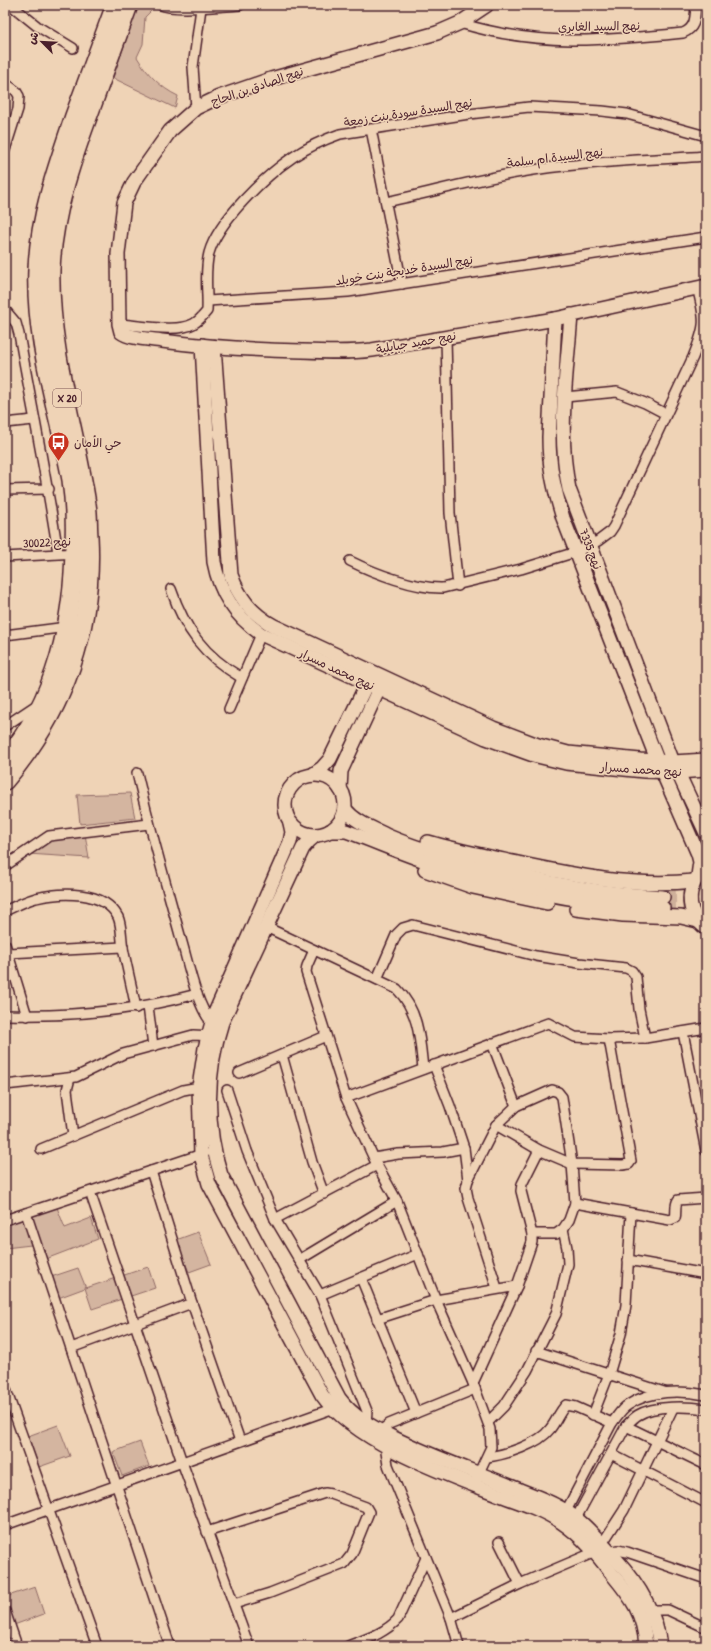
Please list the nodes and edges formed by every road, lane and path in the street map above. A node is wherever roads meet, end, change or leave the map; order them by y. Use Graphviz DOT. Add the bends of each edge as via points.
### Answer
graph roads {
  1 [pos="11,5"];
  2 [pos="115,5"];
  3 [pos="129,5"];
  4 [pos="240,5"];
  5 [pos="487,5"];
  6 [pos="696,5"];
  7 [pos="162,6"];
  8 [pos="201,8"];
  9 [pos="460,22"];
  10 [pos="73,48"];
  11 [pos="5,83"];
  12 [pos="196,108"];
  13 [pos="371,129"];
  14 [pos="706,136"];
  15 [pos="5,150"];
  16 [pos="706,156"];
  17 [pos="386,202"];
  18 [pos="706,237"];
  19 [pos="402,284"];
  20 [pos="702,286"];
  21 [pos="208,301"];
  22 [pos="5,310"];
  23 [pos="571,315"];
  24 [pos="555,319"];
  25 [pos="121,329"];
  26 [pos="446,337"];
  27 [pos="208,346"];
  28 [pos="565,397"];
  29 [pos="666,414"];
  30 [pos="34,420"];
  31 [pos="5,423"];
  32 [pos="49,489"];
  33 [pos="5,490"];
  34 [pos="590,546"];
  35 [pos="576,552"];
  36 [pos="74,553"];
  37 [pos="5,557"];
  38 [pos="350,560"];
  39 [pos="458,586"];
  40 [pos="171,589"];
  41 [pos="67,627"];
  42 [pos="260,634"];
  43 [pos="5,635"];
  44 [pos="242,678"];
  45 [pos="376,680"];
  46 [pos="41,702"];
  47 [pos="229,709"];
  48 [pos="5,726"];
  49 [pos="5,760"];
  50 [pos="706,760"];
  51 [pos="660,767"];
  52 [pos="676,767"];
  53 [pos="706,770"];
  54 [pos="137,773"];
  55 [pos="312,775"];
  56 [pos="5,781"];
  57 [pos="340,789"];
  58 [pos="345,809"];
  59 [pos="290,822"];
  60 [pos="149,824"];
  61 [pos="330,831"];
  62 [pos="706,833"];
  63 [pos="372,834"];
  64 [pos="316,835"];
  65 [pos="5,866"];
  66 [pos="700,875"];
  67 [pos="663,903"];
  68 [pos="5,911"];
  69 [pos="702,925"];
  70 [pos="266,927"];
  71 [pos="123,947"];
  72 [pos="7,948"];
  73 [pos="314,950"];
  74 [pos="377,979"];
  75 [pos="198,994"];
  76 [pos="148,1006"];
  77 [pos="136,1008"];
  78 [pos="5,1015"];
  79 [pos="27,1016"];
  80 [pos="211,1022"];
  81 [pos="706,1028"];
  82 [pos="683,1032"];
  83 [pos="212,1036"];
  84 [pos="326,1036"];
  85 [pos="645,1038"];
  86 [pos="609,1039"];
  87 [pos="492,1043"];
  88 [pos="154,1046"];
  89 [pos="282,1055"];
  90 [pos="434,1065"];
  91 [pos="423,1069"];
  92 [pos="239,1073"];
  93 [pos="70,1078"];
  94 [pos="5,1085"];
  95 [pos="199,1087"];
  96 [pos="227,1090"];
  97 [pos="346,1098"];
  98 [pos="516,1106"];
  99 [pos="496,1125"];
  100 [pos="73,1136"];
  101 [pos="464,1148"];
  102 [pos="41,1149"];
  103 [pos="214,1150"];
  104 [pos="539,1150"];
  105 [pos="706,1151"];
  106 [pos="201,1155"];
  107 [pos="376,1161"];
  108 [pos="572,1164"];
  109 [pos="151,1171"];
  110 [pos="468,1180"];
  111 [pos="90,1192"];
  112 [pos="324,1194"];
  113 [pos="706,1198"];
  114 [pos="397,1201"];
  115 [pos="575,1203"];
  116 [pos="26,1213"];
  117 [pos="631,1214"];
  118 [pos="5,1220"];
  119 [pos="275,1220"];
  120 [pos="563,1229"];
  121 [pos="532,1234"];
  122 [pos="418,1254"];
  123 [pos="299,1260"];
  124 [pos="628,1260"];
  125 [pos="706,1274"];
  126 [pos="360,1278"];
  127 [pos="516,1286"];
  128 [pos="497,1288"];
  129 [pos="320,1294"];
  130 [pos="436,1300"];
  131 [pos="192,1303"];
  132 [pos="377,1319"];
  133 [pos="135,1324"];
  134 [pos="71,1348"];
  135 [pos="536,1351"];
  136 [pos="609,1374"];
  137 [pos="474,1386"];
  138 [pos="5,1387"];
  139 [pos="665,1392"];
  140 [pos="706,1395"];
  141 [pos="338,1407"];
  142 [pos="673,1408"];
  143 [pos="706,1409"];
  144 [pos="416,1414"];
  145 [pos="593,1415"];
  146 [pos="488,1422"];
  147 [pos="612,1423"];
  148 [pos="626,1426"];
  149 [pos="365,1428"];
  150 [pos="384,1439"];
  151 [pos="240,1441"];
  152 [pos="658,1442"];
  153 [pos="611,1454"];
  154 [pos="487,1456"];
  155 [pos="182,1462"];
  156 [pos="706,1465"];
  157 [pos="642,1470"];
  158 [pos="476,1479"];
  159 [pos="118,1486"];
  160 [pos="706,1503"];
  161 [pos="49,1510"];
  162 [pos="568,1520"];
  163 [pos="5,1525"];
  164 [pos="207,1532"];
  165 [pos="499,1542"];
  166 [pos="602,1549"];
  167 [pos="426,1558"];
  168 [pos="706,1579"];
  169 [pos="520,1584"];
  170 [pos="234,1604"];
  171 [pos="651,1610"];
  172 [pos="5,1611"];
  173 [pos="451,1618"];
  174 [pos="706,1626"];
  175 [pos="17,1646"];
  176 [pos="97,1646"];
  177 [pos="170,1646"];
  178 [pos="249,1646"];
  179 [pos="348,1646"];
  180 [pos="459,1646"];
  181 [pos="646,1646"];
  182 [pos="660,1646"];
  1 -- 10 [label="street" via="37,26"];
  2 -- 36 [label="highway, X 20" via="48,194 37,269 41,340 75,510"];
  3 -- 36 [label="highway, X 20" via="69,172 55,234 51,269 55,336 87,507"];
  4 -- 8 [label="street"];
  5 -- 9 [label="street, نهج الصادق بن الحاج"];
  6 -- 9 [label="street, نهج السيد الغابري" via="693,26 689,31 617,40 569,41 531,38 504,34"];
  7 -- 8 [label="street"];
  8 -- 12 [label="street" via="193,67"];
  9 -- 12 [label="street, نهج الصادق بن الحاج" via="437,33 271,79"];
  11 -- 15 [label="street" via="19,96 18,109"];
  12 -- 25 [label="street, نهج الصادق بن الحاج" via="170,131 153,153 124,203 118,254"];
  13 -- 14 [label="street, نهج السيدة سودة بنت زمعة" via="535,107 602,110 627,114"];
  13 -- 17 [label="street"];
  13 -- 21 [label="street, نهج السيدة سودة بنت زمعة" via="340,134 308,147 251,193 221,229 210,251 206,268"];
  16 -- 17 [label="street, نهج السيدة ام سلمة" via="540,169"];
  17 -- 19 [label="street"];
  18 -- 19 [label="street, نهج السيدة خديجة بنت خويلد"];
  19 -- 21 [label="street, نهج السيدة خديجة بنت خويلد" via="319,295"];
  20 -- 23 [label="street, نهج حميد جبايلية"];
  20 -- 29 [label="street" via="703,330"];
  21 -- 25 [label="street" via="204,315 186,327"];
  22 -- 30 [label="street" via="16,324 19,334"];
  23 -- 24 [label="street, نهج حميد جبايلية"];
  23 -- 28 [label="street, نهج 7335"];
  24 -- 26 [label="street, نهج حميد جبايلية"];
  24 -- 35 [label="street, نهج 7335" via="549,456 556,494"];
  25 -- 27 [label="street, نهج حميد جبايلية" via="151,339"];
  26 -- 27 [label="street, نهج حميد جبايلية" via="352,352 279,351"];
  26 -- 39 [label="street" via="450,513"];
  27 -- 42 [label="street, نهج محمد مسرار" via="214,562 229,603 238,615"];
  27 -- 45 [label="street, نهج محمد مسرار" via="229,561 231,575 242,600 262,619"];
  28 -- 29 [label="street" via="617,392"];
  28 -- 34 [label="street, نهج 7335" via="565,471"];
  29 -- 34 [label="street" via="614,526 603,538"];
  30 -- 31 [label="street"];
  30 -- 32 [label="street"];
  32 -- 33 [label="street"];
  32 -- 36 [label="street"];
  34 -- 35 [label="street"];
  34 -- 52 [label="street, نهج 7335"];
  35 -- 39 [label="street"];
  35 -- 51 [label="street, نهج 7335"];
  36 -- 37 [label="street, نهج 30022"];
  36 -- 41 [label="highway, X 20" via="72,600"];
  36 -- 56 [label="highway, X 20" via="89,580 75,656 55,707 36,740"];
  38 -- 39 [label="street" via="365,568 432,588"];
  40 -- 44 [label="street" via="183,620 197,642 221,664"];
  41 -- 43 [label="street"];
  41 -- 46 [label="highway, X 20" via="60,657"];
  42 -- 44 [label="street"];
  42 -- 45 [label="street, نهج محمد مسرار"];
  44 -- 47 [label="street"];
  45 -- 51 [label="street, نهج محمد مسرار" via="567,758"];
  45 -- 55 [label="street" via="330,759"];
  45 -- 57 [label="street" via="341,771"];
  46 -- 48 [label="street"];
  46 -- 49 [label="highway, X 20" via="22,737"];
  50 -- 52 [label="street, نهج محمد مسرار"];
  51 -- 52 [label="street, نهج محمد مسرار"];
  51 -- 66 [label="street, نهج 7335" via="698,854"];
  52 -- 53 [label="street, نهج محمد مسرار"];
  52 -- 62 [label="street, نهج 7335"];
  54 -- 60 [label="street"];
  55 -- 57 [label="street" via="331,780"];
  55 -- 59 [label="street" via="299,780 289,789 285,803"];
  57 -- 58 [label="street"];
  58 -- 61 [label="street" via="340,822"];
  58 -- 63 [label="street"];
  59 -- 64 [label="street" via="304,834"];
  59 -- 80 [label="street" via="290,842"];
  60 -- 65 [label="street" via="49,836"];
  60 -- 75 [label="street"];
  61 -- 63 [label="street"];
  61 -- 64 [label="street"];
  63 -- 66 [label="street" via="394,832 444,847 558,872 620,881 658,883"];
  63 -- 67 [label="street" via="442,867 541,893 594,903"];
  63 -- 69 [label="street" via="379,849 390,856 442,877 489,891 596,912 675,917"];
  64 -- 70 [label="street" via="303,848"];
  66 -- 69 [label="street, نهج 7335" via="690,899 692,911"];
  68 -- 71 [label="street" via="36,898 56,895 97,899 109,906 119,919"];
  70 -- 73 [label="street"];
  70 -- 83 [label="street" via="222,1022"];
  71 -- 72 [label="street"];
  71 -- 77 [label="street"];
  72 -- 79 [label="street"];
  73 -- 74 [label="street"];
  73 -- 84 [label="street" via="306,969"];
  74 -- 85 [label="street" via="396,935 403,928 413,925 536,956 622,967 629,969 636,977"];
  74 -- 91 [label="street" via="397,989 413,1012 420,1033"];
  75 -- 76 [label="street"];
  75 -- 80 [label="street" via="204,1013"];
  76 -- 77 [label="street"];
  76 -- 88 [label="street"];
  77 -- 79 [label="street"];
  78 -- 79 [label="street"];
  80 -- 83 [label="street"];
  81 -- 82 [label="street"];
  82 -- 85 [label="street"];
  82 -- 105 [label="street"];
  83 -- 88 [label="street" via="193,1035"];
  83 -- 95 [label="street" via="202,1060"];
  83 -- 103 [label="street" via="210,1081"];
  84 -- 89 [label="street"];
  84 -- 97 [label="street"];
  85 -- 86 [label="street"];
  86 -- 87 [label="street" via="575,1037 548,1023"];
  86 -- 108 [label="street" via="631,1161 627,1165"];
  87 -- 90 [label="street"];
  87 -- 98 [label="street"];
  88 -- 93 [label="street" via="124,1054"];
  89 -- 92 [label="street"];
  89 -- 112 [label="street" via="312,1162"];
  90 -- 91 [label="street"];
  90 -- 101 [label="street"];
  91 -- 97 [label="street"];
  93 -- 94 [label="street"];
  93 -- 100 [label="street" via="67,1090"];
  95 -- 100 [label="street" via="183,1090"];
  95 -- 106 [label="street"];
  96 -- 119 [label="street" via="247,1151"];
  97 -- 107 [label="street"];
  98 -- 99 [label="street"];
  98 -- 108 [label="street" via="552,1090 561,1094"];
  99 -- 104 [label="street"];
  99 -- 110 [label="street"];
  100 -- 102 [label="street"];
  101 -- 107 [label="street" via="443,1152 398,1154"];
  101 -- 110 [label="street"];
  103 -- 106 [label="street"];
  103 -- 141 [label="street" via="226,1187 339,1398"];
  104 -- 108 [label="street"];
  104 -- 121 [label="street" via="521,1190"];
  106 -- 109 [label="street"];
  106 -- 141 [label="street" via="214,1194 322,1395"];
  107 -- 112 [label="street"];
  107 -- 114 [label="street"];
  108 -- 115 [label="street"];
  109 -- 111 [label="street"];
  109 -- 131 [label="street"];
  110 -- 128 [label="street" via="468,1198"];
  111 -- 116 [label="street"];
  111 -- 133 [label="street"];
  112 -- 119 [label="street"];
  113 -- 117 [label="street" via="678,1200 673,1220"];
  114 -- 122 [label="street"];
  114 -- 123 [label="street"];
  115 -- 117 [label="street"];
  115 -- 120 [label="street"];
  116 -- 118 [label="street"];
  116 -- 134 [label="street"];
  117 -- 124 [label="street"];
  119 -- 123 [label="street"];
  120 -- 121 [label="street" via="556,1234"];
  120 -- 135 [label="street" via="568,1264 562,1292 556,1314"];
  121 -- 127 [label="street" via="532,1242"];
  122 -- 126 [label="street"];
  122 -- 130 [label="street"];
  123 -- 129 [label="street"];
  124 -- 125 [label="street"];
  124 -- 136 [label="street" via="626,1306"];
  126 -- 129 [label="street"];
  126 -- 132 [label="street"];
  127 -- 128 [label="street"];
  127 -- 137 [label="street"];
  128 -- 130 [label="street"];
  129 -- 149 [label="street" via="367,1411"];
  130 -- 132 [label="street"];
  130 -- 137 [label="street"];
  131 -- 133 [label="street"];
  131 -- 151 [label="street"];
  132 -- 144 [label="street"];
  133 -- 134 [label="street"];
  133 -- 155 [label="street"];
  134 -- 159 [label="street"];
  135 -- 136 [label="street"];
  135 -- 146 [label="street" via="527,1371 504,1406"];
  136 -- 139 [label="street"];
  136 -- 145 [label="street"];
  137 -- 144 [label="street"];
  137 -- 146 [label="street"];
  138 -- 161 [label="street"];
  139 -- 140 [label="street"];
  139 -- 147 [label="street" via="628,1404"];
  141 -- 149 [label="street" via="358,1418"];
  141 -- 151 [label="street"];
  142 -- 143 [label="street" via="693,1406"];
  142 -- 148 [label="street" via="646,1411"];
  142 -- 152 [label="street"];
  144 -- 150 [label="street" via="389,1424"];
  145 -- 147 [label="street"];
  145 -- 154 [label="street" via="566,1405 544,1435 511,1452"];
  146 -- 154 [label="street" via="492,1438"];
  147 -- 162 [label="street"];
  148 -- 152 [label="street"];
  148 -- 153 [label="street"];
  149 -- 150 [label="street"];
  150 -- 158 [label="street" via="443,1460"];
  150 -- 167 [label="street" via="388,1465"];
  151 -- 155 [label="street"];
  152 -- 156 [label="street"];
  152 -- 157 [label="street"];
  153 -- 157 [label="street"];
  153 -- 162 [label="street"];
  154 -- 158 [label="street"];
  155 -- 159 [label="street"];
  155 -- 164 [label="street"];
  157 -- 160 [label="street"];
  157 -- 166 [label="street" via="624,1510"];
  158 -- 162 [label="street" via="549,1502"];
  159 -- 161 [label="street"];
  159 -- 177 [label="street"];
  161 -- 163 [label="street"];
  161 -- 176 [label="street"];
  162 -- 166 [label="street"];
  164 -- 170 [label="street"];
  164 -- 170 [label="street" via="325,1493 369,1510 352,1554 344,1564"];
  165 -- 169 [label="street"];
  166 -- 168 [label="street" via="627,1552"];
  166 -- 169 [label="street"];
  166 -- 171 [label="street" via="628,1574"];
  166 -- 181 [label="street" via="643,1621"];
  167 -- 173 [label="street"];
  167 -- 179 [label="street" via="398,1619 370,1638"];
  169 -- 173 [label="street"];
  170 -- 178 [label="street"];
  171 -- 174 [label="street" via="668,1610"];
  171 -- 182 [label="street"];
  172 -- 175 [label="street"];
  173 -- 180 [label="street"];
}
